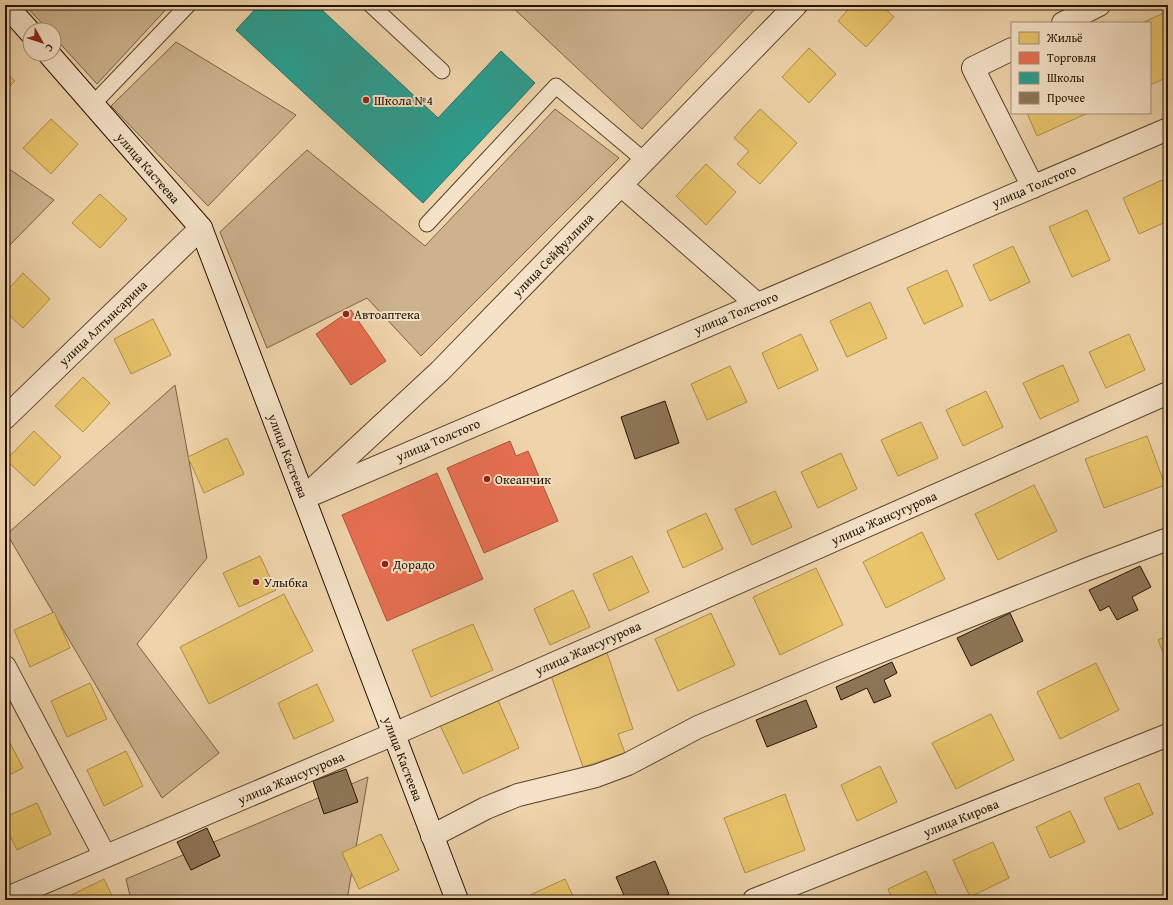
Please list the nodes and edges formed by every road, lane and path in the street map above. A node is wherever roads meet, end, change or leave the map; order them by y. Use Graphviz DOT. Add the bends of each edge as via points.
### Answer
graph roads {
  1 [pos="6,5"];
  2 [pos="188,5"];
  3 [pos="371,5"];
  4 [pos="796,5"];
  5 [pos="1100,5"];
  6 [pos="1065,22"];
  7 [pos="22,23"];
  8 [pos="1011,49"];
  9 [pos="56,62"];
  10 [pos="442,71"];
  11 [pos="93,104"];
  12 [pos="1168,129"];
  13 [pos="645,161"];
  14 [pos="621,185"];
  15 [pos="1033,187"];
  16 [pos="427,224"];
  17 [pos="201,228"];
  18 [pos="757,304"];
  19 [pos="1168,393"];
  20 [pos="5,418"];
  21 [pos="304,498"];
  22 [pos="1168,539"];
  23 [pos="5,667"];
  24 [pos="394,734"];
  25 [pos="1168,735"];
  26 [pos="432,836"];
  27 [pos="105,856"];
  28 [pos="5,899"];
  29 [pos="457,900"];
  30 [pos="754,900"];
  1 -- 7 [label="street"];
  2 -- 11 [label="lane"];
  3 -- 10 [label="lane"];
  4 -- 13 [label="street, улица Сейфуллина"];
  5 -- 6 [label="street"];
  8 -- 15 [label="street" via="973,68"];
  9 -- 11 [label="street, улица Кастеева"];
  11 -- 17 [label="street, улица Кастеева"];
  12 -- 15 [label="street, улица Толстого"];
  13 -- 14 [label="street, улица Сейфуллина"];
  13 -- 16 [label="lane" via="556,86"];
  14 -- 18 [label="street"];
  14 -- 21 [label="street, улица Сейфуллина" via="440,371"];
  15 -- 18 [label="street, улица Толстого"];
  17 -- 20 [label="street, улица Алтынсарина"];
  17 -- 21 [label="street, улица Кастеева"];
  18 -- 21 [label="street, улица Толстого"];
  19 -- 24 [label="street, улица Жансугурова"];
  21 -- 24 [label="street, улица Кастеева"];
  22 -- 26 [label="street" via="832,671 698,727 628,764 596,776 518,795 486,808"];
  23 -- 27 [label="street"];
  24 -- 26 [label="street, улица Кастеева"];
  24 -- 27 [label="street, улица Жансугурова"];
  25 -- 30 [label="street, улица Кирова"];
  26 -- 29 [label="street, улица Кастеева"];
  27 -- 28 [label="street, улица Жансугурова"];
}
